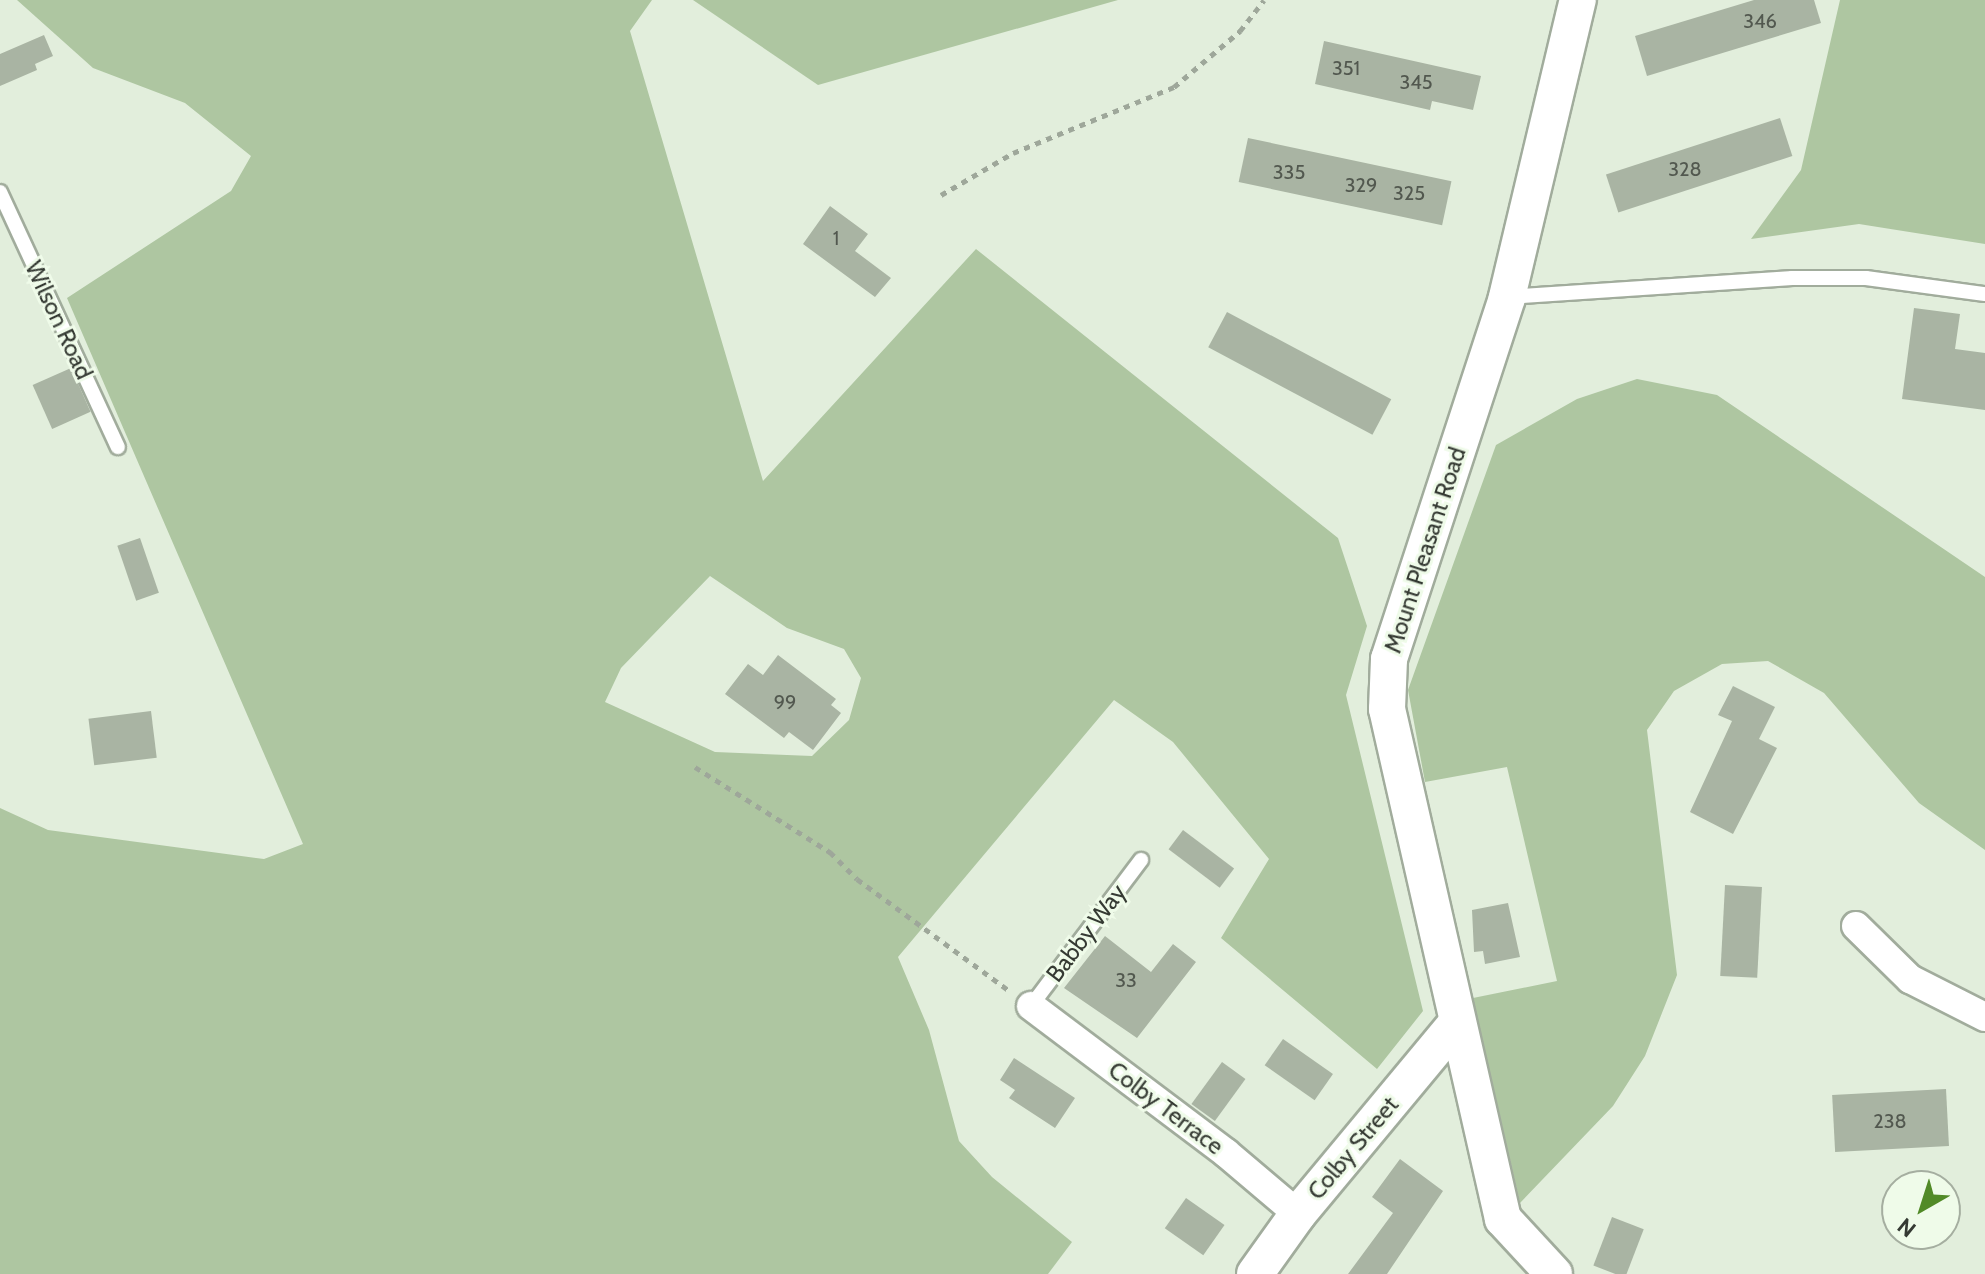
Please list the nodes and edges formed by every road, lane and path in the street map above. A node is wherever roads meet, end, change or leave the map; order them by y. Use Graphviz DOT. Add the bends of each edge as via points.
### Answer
graph roads {
  1 [pos="1264,0"];
  2 [pos="1578,0"];
  3 [pos="0,192"];
  4 [pos="941,195"];
  5 [pos="1985,294"];
  6 [pos="1507,297"];
  7 [pos="118,447"];
  8 [pos="695,767"];
  9 [pos="1141,860"];
  10 [pos="1856,926"];
  11 [pos="1031,1006"];
  12 [pos="1985,1017"];
  13 [pos="1455,1025"];
  14 [pos="1298,1214"];
  15 [pos="1255,1274"];
  16 [pos="1554,1274"];
  1 -- 4 [label="path" via="1240,31 1174,87 1013,153"];
  2 -- 6 [label="street, Mount Pleasant Road"];
  3 -- 7 [label="lane, Wilson Road"];
  5 -- 6 [label="lane" via="1866,278 1792,278"];
  6 -- 13 [label="street, Mount Pleasant Road" via="1389,659 1387,709"];
  8 -- 11 [label="path" via="830,852 857,879"];
  9 -- 11 [label="lane, Babby Way"];
  10 -- 12 [label="street" via="1910,979"];
  11 -- 14 [label="street, Colby Terrace"];
  13 -- 14 [label="street, Colby Street"];
  13 -- 16 [label="street, Mount Pleasant Road" via="1503,1219"];
  14 -- 15 [label="street, Colby Street"];
}
